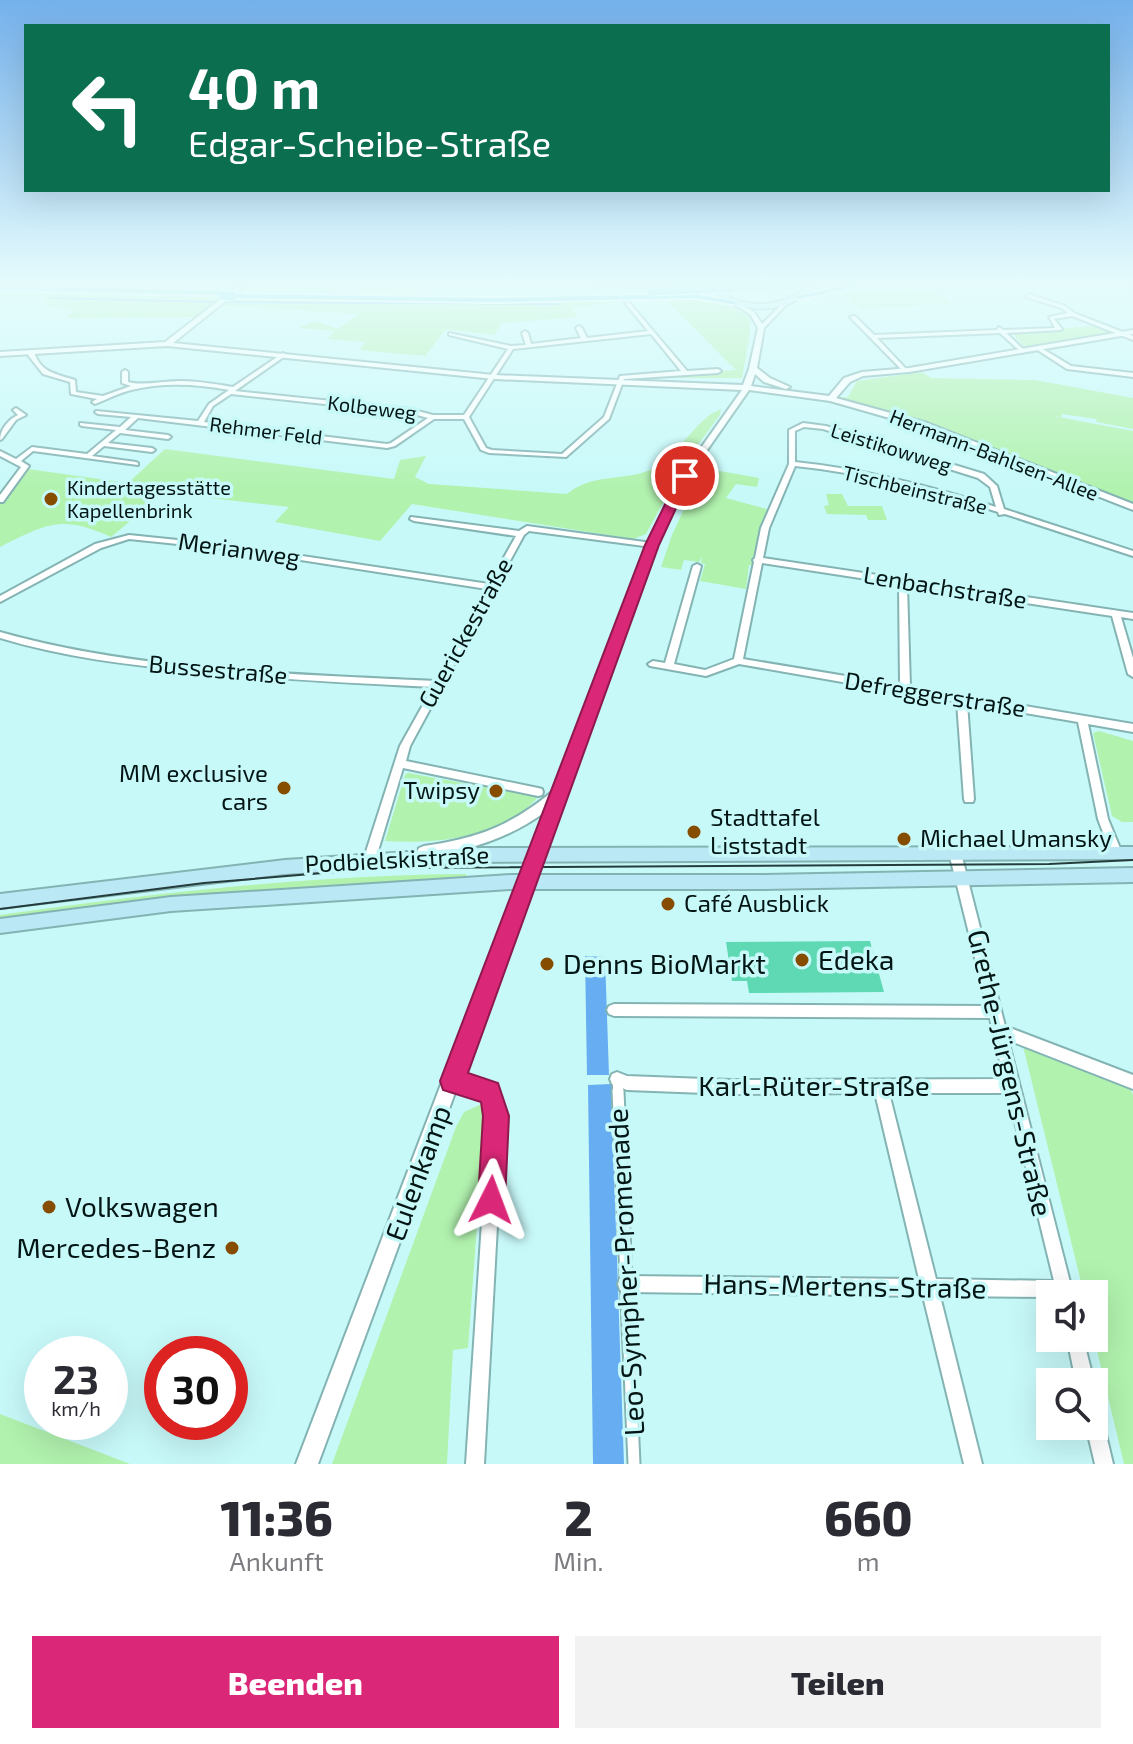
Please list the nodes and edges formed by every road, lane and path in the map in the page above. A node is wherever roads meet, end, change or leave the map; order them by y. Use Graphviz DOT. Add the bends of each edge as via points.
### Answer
graph roads {
  1 [pos="27,352"];
  2 [pos="32,352"];
  3 [pos="255,352"];
  4 [pos="508,352"];
  5 [pos="669,352"];
  6 [pos="756,352"];
  7 [pos="887,352"];
  8 [pos="1014,352"];
  9 [pos="1045,352"];
  10 [pos="0,354"];
  11 [pos="283,355"];
  12 [pos="753,369"];
  13 [pos="904,370"];
  14 [pos="718,371"];
  15 [pos="125,372"];
  16 [pos="685,372"];
  17 [pos="1133,375"];
  18 [pos="494,377"];
  19 [pos="618,382"];
  20 [pos="133,385"];
  21 [pos="747,387"];
  22 [pos="232,390"];
  23 [pos="808,395"];
  24 [pos="103,398"];
  25 [pos="831,399"];
  26 [pos="95,402"];
  27 [pos="16,410"];
  28 [pos="98,412"];
  29 [pos="137,416"];
  30 [pos="433,417"];
  31 [pos="466,417"];
  32 [pos="200,423"];
  33 [pos="82,424"];
  34 [pos="120,430"];
  35 [pos="1,437"];
  36 [pos="168,437"];
  37 [pos="103,444"];
  38 [pos="152,450"];
  39 [pos="0,453"];
  40 [pos="88,456"];
  41 [pos="16,462"];
  42 [pos="136,464"];
  43 [pos="792,464"];
  44 [pos="0,500"];
  45 [pos="1133,507"];
  46 [pos="1002,513"];
  47 [pos="414,519"];
  48 [pos="521,534"];
  49 [pos="652,545"];
  50 [pos="1133,554"];
  51 [pos="757,560"];
  52 [pos="697,566"];
  53 [pos="903,582"];
  54 [pos="491,587"];
  55 [pos="0,599"];
  56 [pos="1116,615"];
  57 [pos="1133,616"];
  58 [pos="0,635"];
  59 [pos="738,661"];
  60 [pos="653,664"];
  61 [pos="669,666"];
  62 [pos="1133,674"];
  63 [pos="438,684"];
  64 [pos="905,689"];
  65 [pos="962,699"];
  66 [pos="1082,719"];
  67 [pos="1133,728"];
  68 [pos="399,763"];
  69 [pos="538,792"];
  70 [pos="560,792"];
  71 [pos="969,799"];
  72 [pos="537,853"];
  73 [pos="955,853"];
  74 [pos="1116,853"];
  75 [pos="1133,853"];
  76 [pos="369,861"];
  77 [pos="1133,875"];
  78 [pos="964,879"];
  79 [pos="526,881"];
  80 [pos="0,901"];
  81 [pos="0,926"];
  82 [pos="614,1010"];
  83 [pos="995,1012"];
  84 [pos="999,1030"];
  85 [pos="617,1079"];
  86 [pos="452,1081"];
  87 [pos="1133,1082"];
  88 [pos="1013,1086"];
  89 [pos="880,1087"];
  90 [pos="1061,1280"];
  91 [pos="626,1284"];
  92 [pos="929,1288"];
  93 [pos="1036,1290"];
  94 [pos="1098,1440"];
  95 [pos="307,1464"];
  96 [pos="475,1464"];
  97 [pos="634,1464"];
  98 [pos="973,1464"];
  99 [pos="1104,1464"];
  1 -- 10 [label="street, Hermann-Bahlsen-Allee"];
  2 -- 24 [label="street" via="45,373 73,381 73,393"];
  3 -- 11 [label="street, Hermann-Bahlsen-Allee"];
  4 -- 18 [label="street"];
  5 -- 16 [label="street"];
  6 -- 12 [label="street, Eulenkamp"];
  7 -- 13 [label="street"];
  8 -- 13 [label="street"];
  9 -- 17 [label="street" via="1069,368"];
  11 -- 18 [label="street, Hermann-Bahlsen-Allee"];
  11 -- 22 [label="street, Rehmer Feld"];
  12 -- 21 [label="street, Eulenkamp"];
  12 -- 23 [label="street, Hermann-Bahlsen-Allee"];
  13 -- 25 [label="street" via="852,377"];
  14 -- 16 [label="street"];
  15 -- 20 [label="street" via="125,383"];
  16 -- 19 [label="street" via="625,375"];
  18 -- 19 [label="street, Hermann-Bahlsen-Allee"];
  18 -- 31 [label="street"];
  19 -- 21 [label="street, Hermann-Bahlsen-Allee"];
  19 -- 31 [label="street" via="607,418 564,456 486,451"];
  20 -- 22 [label="street, Kolbeweg"];
  20 -- 24 [label="street"];
  21 -- 23 [label="street, Hermann-Bahlsen-Allee"];
  21 -- 49 [label="street, Eulenkamp" via="685,476"];
  22 -- 30 [label="street, Kolbeweg"];
  22 -- 32 [label="street, Rehmer Feld" via="211,405"];
  23 -- 25 [label="street, Hermann-Bahlsen-Allee"];
  24 -- 26 [label="street"];
  25 -- 45 [label="street, Hermann-Bahlsen-Allee" via="936,429"];
  27 -- 35 [label="street" via="23,415"];
  28 -- 29 [label="street"];
  29 -- 32 [label="street"];
  29 -- 34 [label="street"];
  30 -- 31 [label="street, Kolbeweg"];
  30 -- 32 [label="street, Rehmer Feld" via="387,446"];
  33 -- 34 [label="street"];
  34 -- 36 [label="street"];
  34 -- 37 [label="street"];
  37 -- 38 [label="street"];
  37 -- 40 [label="street"];
  39 -- 41 [label="street"];
  40 -- 41 [label="street" via="32,449"];
  40 -- 42 [label="street"];
  41 -- 44 [label="street" via="25,466"];
  43 -- 46 [label="street, Tischbeinstraße" via="886,480"];
  43 -- 46 [label="street, Leistikowweg" via="793,428 824,427 985,479 993,486"];
  43 -- 51 [label="street"];
  46 -- 50 [label="street, Tischbeinstraße"];
  47 -- 48 [label="street"];
  48 -- 49 [label="street, Guerickestraße" via="527,528"];
  48 -- 54 [label="street, Guerickestraße"];
  49 -- 70 [label="street, Eulenkamp"];
  51 -- 53 [label="street, Lenbachstraße"];
  51 -- 59 [label="street"];
  52 -- 61 [label="street"];
  53 -- 56 [label="street, Lenbachstraße"];
  53 -- 64 [label="street"];
  54 -- 55 [label="street, Merianweg" via="129,537 98,546"];
  54 -- 63 [label="street, Guerickestraße"];
  56 -- 57 [label="street, Lenbachstraße"];
  56 -- 62 [label="street"];
  58 -- 63 [label="street, Bussestraße" via="141,663"];
  59 -- 61 [label="street" via="706,673"];
  59 -- 64 [label="street, Defreggerstraße"];
  60 -- 61 [label="street"];
  63 -- 68 [label="street, Guerickestraße"];
  64 -- 65 [label="street, Defreggerstraße"];
  65 -- 66 [label="street, Defreggerstraße"];
  65 -- 71 [label="street"];
  66 -- 67 [label="street, Defreggerstraße"];
  66 -- 74 [label="street" via="1103,819"];
  68 -- 69 [label="street"];
  68 -- 76 [label="street, Guerickestraße"];
  70 -- 72 [label="street, Eulenkamp"];
  70 -- 76 [label="street" via="522,823 487,840"];
  72 -- 73 [label="main road, Podbielskistraße"];
  72 -- 76 [label="main road, Podbielskistraße"];
  72 -- 79 [label="street, Eulenkamp"];
  73 -- 74 [label="main road, Podbielskistraße"];
  73 -- 78 [label="street, Grethe-Jürgens-Straße"];
  74 -- 75 [label="main road, Podbielskistraße"];
  76 -- 80 [label="main road, Podbielskistraße"];
  77 -- 78 [label="main road, Podbielskistraße"];
  78 -- 79 [label="main road, Podbielskistraße"];
  78 -- 83 [label="street, Grethe-Jürgens-Straße"];
  79 -- 81 [label="main road, Podbielskistraße" via="171,904"];
  79 -- 86 [label="street, Eulenkamp"];
  82 -- 83 [label="street"];
  83 -- 84 [label="street, Grethe-Jürgens-Straße"];
  84 -- 87 [label="street"];
  84 -- 88 [label="street, Grethe-Jürgens-Straße"];
  85 -- 89 [label="street, Karl-Rüter-Straße" via="677,1086"];
  85 -- 91 [label="street, Leo-Sympher-Promenade"];
  86 -- 95 [label="street, Eulenkamp"];
  86 -- 96 [label="street" via="489,1092 496,1116"];
  88 -- 89 [label="street, Karl-Rüter-Straße"];
  88 -- 90 [label="street, Grethe-Jürgens-Straße"];
  89 -- 92 [label="street"];
  91 -- 92 [label="street, Hans-Mertens-Straße"];
  91 -- 97 [label="street, Leo-Sympher-Promenade"];
  92 -- 93 [label="street, Hans-Mertens-Straße"];
  92 -- 98 [label="street"];
  94 -- 99 [label="street"];
}
